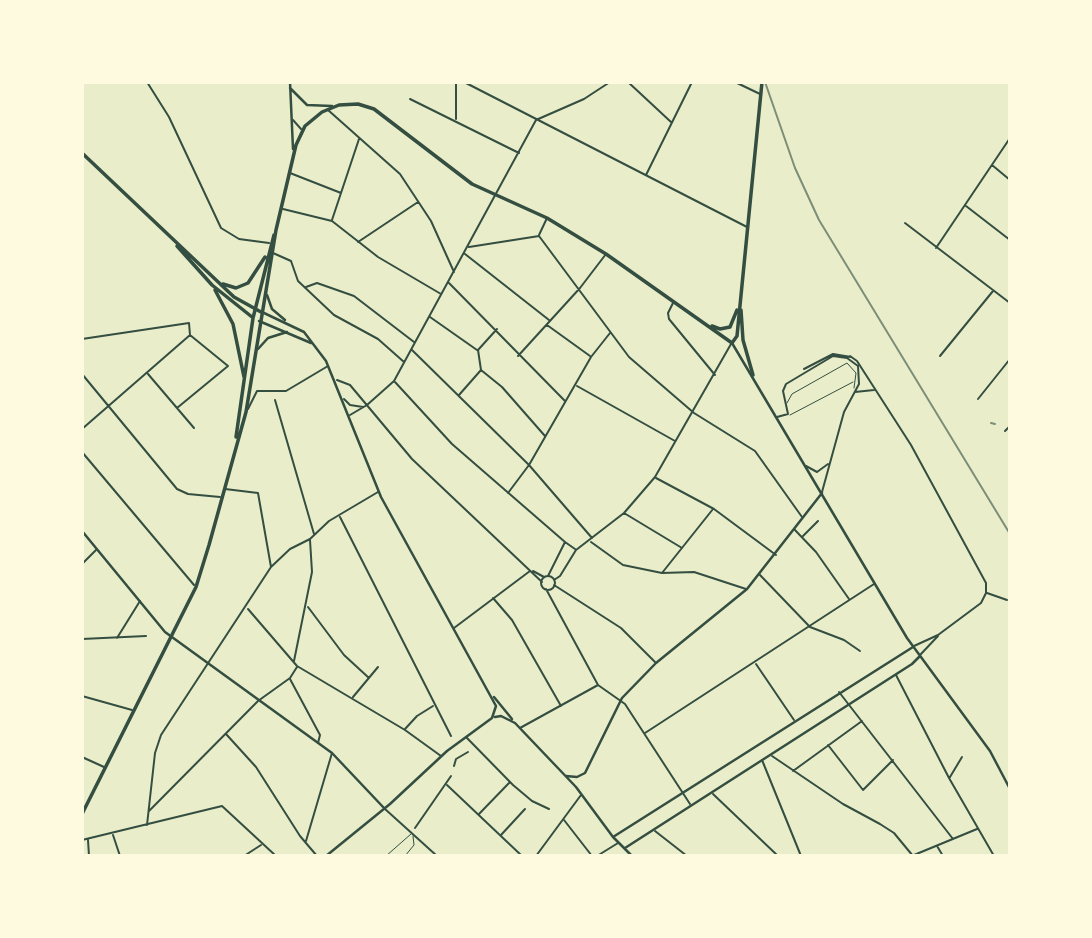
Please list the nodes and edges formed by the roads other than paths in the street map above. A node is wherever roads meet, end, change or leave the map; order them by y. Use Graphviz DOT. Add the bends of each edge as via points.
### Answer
graph roads {
  1 [pos="147,82"];
  2 [pos="290,82"];
  3 [pos="456,82"];
  4 [pos="464,82"];
  5 [pos="478,82"];
  6 [pos="610,82"];
  7 [pos="628,82"];
  8 [pos="692,82"];
  9 [pos="735,82"];
  10 [pos="762,82"];
  11 [pos="290,88"];
  12 [pos="478,89"];
  13 [pos="761,94"];
  14 [pos="410,99"];
  15 [pos="338,105"];
  16 [pos="327,110"];
  17 [pos="293,119"];
  18 [pos="456,120"];
  19 [pos="536,120"];
  20 [pos="672,122"];
  21 [pos="302,130"];
  22 [pos="359,138"];
  23 [pos="1010,138"];
  24 [pos="82,153"];
  25 [pos="519,153"];
  26 [pos="293,158"];
  27 [pos="991,164"];
  28 [pos="290,173"];
  29 [pos="645,176"];
  30 [pos="1010,180"];
  31 [pos="342,193"];
  32 [pos="494,195"];
  33 [pos="418,201"];
  34 [pos="965,205"];
  35 [pos="282,209"];
  36 [pos="547,218"];
  37 [pos="332,221"];
  38 [pos="905,223"];
  39 [pos="747,227"];
  40 [pos="276,230"];
  41 [pos="169,236"];
  42 [pos="539,236"];
  43 [pos="1010,240"];
  44 [pos="358,242"];
  45 [pos="270,243"];
  46 [pos="468,247"];
  47 [pos="936,248"];
  48 [pos="270,253"];
  49 [pos="465,254"];
  50 [pos="606,254"];
  51 [pos="454,272"];
  52 [pos="218,281"];
  53 [pos="448,282"];
  54 [pos="266,284"];
  55 [pos="212,285"];
  56 [pos="305,288"];
  57 [pos="580,288"];
  58 [pos="993,290"];
  59 [pos="441,294"];
  60 [pos="741,298"];
  61 [pos="674,303"];
  62 [pos="1010,303"];
  63 [pos="255,309"];
  64 [pos="261,312"];
  65 [pos="429,317"];
  66 [pos="253,318"];
  67 [pos="550,320"];
  68 [pos="259,321"];
  69 [pos="702,322"];
  70 [pos="290,324"];
  71 [pos="547,325"];
  72 [pos="498,329"];
  73 [pos="290,332"];
  74 [pos="611,332"];
  75 [pos="190,335"];
  76 [pos="82,339"];
  77 [pos="415,342"];
  78 [pos="732,343"];
  79 [pos="314,344"];
  80 [pos="411,349"];
  81 [pos="478,350"];
  82 [pos="255,356"];
  83 [pos="518,356"];
  84 [pos="850,356"];
  85 [pos="940,356"];
  86 [pos="591,357"];
  87 [pos="1010,359"];
  88 [pos="405,363"];
  89 [pos="329,365"];
  90 [pos="858,366"];
  91 [pos="804,369"];
  92 [pos="481,370"];
  93 [pos="859,371"];
  94 [pos="147,373"];
  95 [pos="82,374"];
  96 [pos="753,375"];
  97 [pos="865,375"];
  98 [pos="715,376"];
  99 [pos="337,380"];
  100 [pos="394,381"];
  101 [pos="853,382"];
  102 [pos="244,383"];
  103 [pos="576,385"];
  104 [pos="875,390"];
  105 [pos="855,391"];
  106 [pos="852,395"];
  107 [pos="458,396"];
  108 [pos="344,399"];
  109 [pos="978,399"];
  110 [pos="275,401"];
  111 [pos="566,402"];
  112 [pos="366,406"];
  113 [pos="110,407"];
  114 [pos="786,407"];
  115 [pos="177,408"];
  116 [pos="246,412"];
  117 [pos="694,413"];
  118 [pos="788,414"];
  119 [pos="351,415"];
  120 [pos="777,417"];
  121 [pos="1010,426"];
  122 [pos="194,428"];
  123 [pos="82,429"];
  124 [pos="1005,431"];
  125 [pos="546,436"];
  126 [pos="675,441"];
  127 [pos="82,452"];
  128 [pos="232,456"];
  129 [pos="829,463"];
  130 [pos="529,465"];
  131 [pos="805,465"];
  132 [pos="655,478"];
  133 [pos="223,489"];
  134 [pos="378,492"];
  135 [pos="508,493"];
  136 [pos="822,493"];
  137 [pos="221,498"];
  138 [pos="714,509"];
  139 [pos="624,513"];
  140 [pos="340,516"];
  141 [pos="803,517"];
  142 [pos="818,521"];
  143 [pos="794,529"];
  144 [pos="82,531"];
  145 [pos="315,535"];
  146 [pos="802,536"];
  147 [pos="310,539"];
  148 [pos="591,540"];
  149 [pos="565,542"];
  150 [pos="97,549"];
  151 [pos="682,549"];
  152 [pos="576,550"];
  153 [pos="776,555"];
  154 [pos="82,564"];
  155 [pos="271,567"];
  156 [pos="531,570"];
  157 [pos="662,573"];
  158 [pos="760,574"];
  159 [pos="546,577"];
  160 [pos="554,580"];
  161 [pos="541,582"];
  162 [pos="875,583"];
  163 [pos="554,585"];
  164 [pos="196,587"];
  165 [pos="546,589"];
  166 [pos="747,589"];
  167 [pos="986,593"];
  168 [pos="493,598"];
  169 [pos="850,599"];
  170 [pos="140,600"];
  171 [pos="1007,600"];
  172 [pos="307,606"];
  173 [pos="247,608"];
  174 [pos="810,627"];
  175 [pos="454,628"];
  176 [pos="938,635"];
  177 [pos="146,636"];
  178 [pos="170,636"];
  179 [pos="117,638"];
  180 [pos="82,639"];
  181 [pos="914,647"];
  182 [pos="860,651"];
  183 [pos="920,656"];
  184 [pos="294,661"];
  185 [pos="209,662"];
  186 [pos="755,662"];
  187 [pos="656,663"];
  188 [pos="297,666"];
  189 [pos="378,667"];
  190 [pos="895,674"];
  191 [pos="290,678"];
  192 [pos="369,678"];
  193 [pos="598,685"];
  194 [pos="487,689"];
  195 [pos="839,692"];
  196 [pos="82,696"];
  197 [pos="352,698"];
  198 [pos="260,699"];
  199 [pos="620,702"];
  200 [pos="435,705"];
  201 [pos="848,705"];
  202 [pos="561,706"];
  203 [pos="132,710"];
  204 [pos="492,718"];
  205 [pos="513,721"];
  206 [pos="795,721"];
  207 [pos="862,722"];
  208 [pos="519,728"];
  209 [pos="405,730"];
  210 [pos="226,733"];
  211 [pos="645,733"];
  212 [pos="451,736"];
  213 [pos="467,737"];
  214 [pos="318,743"];
  215 [pos="828,745"];
  216 [pos="468,752"];
  217 [pos="332,753"];
  218 [pos="771,755"];
  219 [pos="441,756"];
  220 [pos="82,757"];
  221 [pos="962,757"];
  222 [pos="762,760"];
  223 [pos="893,760"];
  224 [pos="454,766"];
  225 [pos="105,767"];
  226 [pos="792,771"];
  227 [pos="451,776"];
  228 [pos="566,776"];
  229 [pos="949,778"];
  230 [pos="509,782"];
  231 [pos="447,785"];
  232 [pos="1010,789"];
  233 [pos="681,792"];
  234 [pos="712,792"];
  235 [pos="581,794"];
  236 [pos="691,806"];
  237 [pos="384,808"];
  238 [pos="525,809"];
  239 [pos="550,809"];
  240 [pos="147,813"];
  241 [pos="82,814"];
  242 [pos="478,815"];
  243 [pos="561,816"];
  244 [pos="564,820"];
  245 [pos="147,825"];
  246 [pos="415,828"];
  247 [pos="978,828"];
  248 [pos="653,830"];
  249 [pos="113,834"];
  250 [pos="412,835"];
  251 [pos="500,836"];
  252 [pos="613,837"];
  253 [pos="88,839"];
  254 [pos="953,839"];
  255 [pos="82,840"];
  256 [pos="305,842"];
  257 [pos="618,842"];
  258 [pos="262,844"];
  259 [pos="937,846"];
  260 [pos="625,848"];
  261 [pos="913,855"];
  262 [pos="89,856"];
  263 [pos="120,856"];
  264 [pos="244,856"];
  265 [pos="276,856"];
  266 [pos="317,856"];
  267 [pos="326,856"];
  268 [pos="386,856"];
  269 [pos="405,856"];
  270 [pos="437,856"];
  271 [pos="522,856"];
  272 [pos="536,856"];
  273 [pos="594,856"];
  274 [pos="632,856"];
  275 [pos="687,856"];
  276 [pos="778,856"];
  277 [pos="801,856"];
  278 [pos="943,856"];
  279 [pos="994,856"];
  1 -- 45 [label="street" via="169,117 221,228 239,239"];
  2 -- 11 [label="street"];
  3 -- 18 [label="street"];
  4 -- 12 [label="street"];
  5 -- 12 [label="street"];
  6 -- 19 [label="street"];
  7 -- 20 [label="street"];
  8 -- 20 [label="street"];
  9 -- 13 [label="street"];
  10 -- 13 [label="main road"];
  11 -- 15 [label="street" via="307,105"];
  11 -- 17 [label="street"];
  12 -- 19 [label="street"];
  13 -- 39 [label="main road"];
  14 -- 18 [label="street"];
  15 -- 16 [label="main road"];
  15 -- 32 [label="main road" via="374,109 472,184"];
  16 -- 21 [label="main road"];
  16 -- 22 [label="street"];
  17 -- 21 [label="street"];
  17 -- 26 [label="street"];
  18 -- 25 [label="street"];
  19 -- 25 [label="street"];
  19 -- 29 [label="street"];
  20 -- 29 [label="street"];
  21 -- 26 [label="main road"];
  22 -- 31 [label="street"];
  22 -- 33 [label="street" via="400,174"];
  23 -- 27 [label="street"];
  24 -- 41 [label="main road"];
  25 -- 32 [label="street"];
  26 -- 28 [label="main road"];
  27 -- 30 [label="street"];
  27 -- 34 [label="street"];
  28 -- 31 [label="street"];
  28 -- 35 [label="main road"];
  29 -- 39 [label="street"];
  31 -- 37 [label="street"];
  32 -- 36 [label="main road"];
  32 -- 46 [label="street"];
  33 -- 44 [label="street"];
  33 -- 51 [label="street"];
  34 -- 43 [label="street"];
  34 -- 47 [label="street"];
  35 -- 37 [label="street"];
  35 -- 40 [label="main road"];
  36 -- 42 [label="street"];
  36 -- 50 [label="main road"];
  37 -- 44 [label="street"];
  38 -- 47 [label="street"];
  39 -- 60 [label="main road"];
  40 -- 45 [label="main road"];
  40 -- 48 [label="main road"];
  41 -- 52 [label="main road"];
  41 -- 55 [label="main road"];
  42 -- 46 [label="street"];
  42 -- 57 [label="street"];
  44 -- 59 [label="street"];
  45 -- 48 [label="main road"];
  46 -- 49 [label="street"];
  47 -- 58 [label="street"];
  48 -- 52 [label="main road" via="244,285 232,287"];
  48 -- 54 [label="main road"];
  48 -- 56 [label="street" via="291,261"];
  48 -- 63 [label="main road"];
  49 -- 51 [label="street"];
  49 -- 67 [label="street"];
  50 -- 57 [label="street"];
  50 -- 61 [label="main road"];
  51 -- 53 [label="street"];
  52 -- 63 [label="main road"];
  53 -- 59 [label="street"];
  53 -- 72 [label="street"];
  54 -- 64 [label="main road"];
  54 -- 70 [label="street" via="270,306"];
  55 -- 66 [label="main road"];
  55 -- 102 [label="main road" via="237,337"];
  56 -- 77 [label="street" via="317,283 354,296"];
  56 -- 88 [label="street" via="334,315 378,340"];
  57 -- 67 [label="street"];
  57 -- 74 [label="street"];
  58 -- 62 [label="street"];
  58 -- 85 [label="street"];
  59 -- 65 [label="street"];
  60 -- 69 [label="main road" via="730,327 720,329"];
  60 -- 78 [label="main road" via="737,336"];
  60 -- 96 [label="main road" via="743,340"];
  61 -- 69 [label="main road"];
  61 -- 98 [label="street" via="669,319"];
  63 -- 64 [label="main road"];
  63 -- 66 [label="main road"];
  64 -- 68 [label="main road"];
  64 -- 70 [label="street"];
  65 -- 77 [label="street"];
  65 -- 81 [label="street"];
  66 -- 68 [label="main road"];
  66 -- 102 [label="main road"];
  67 -- 71 [label="street"];
  68 -- 73 [label="street"];
  68 -- 82 [label="main road"];
  69 -- 78 [label="main road"];
  70 -- 79 [label="street"];
  71 -- 83 [label="street"];
  71 -- 86 [label="street"];
  72 -- 81 [label="street"];
  72 -- 83 [label="street"];
  73 -- 79 [label="street"];
  73 -- 82 [label="street" via="268,338"];
  74 -- 86 [label="street"];
  74 -- 117 [label="street" via="629,357"];
  75 -- 76 [label="street" via="189,323 178,323"];
  75 -- 94 [label="street"];
  75 -- 115 [label="street" via="228,366"];
  77 -- 80 [label="street"];
  78 -- 96 [label="street"];
  78 -- 98 [label="street"];
  79 -- 89 [label="street"];
  80 -- 88 [label="street"];
  80 -- 107 [label="street"];
  81 -- 92 [label="street"];
  82 -- 116 [label="main road"];
  83 -- 111 [label="street"];
  84 -- 90 [label="street"];
  84 -- 91 [label="street" via="833,354"];
  84 -- 97 [label="street"];
  86 -- 103 [label="street"];
  87 -- 109 [label="street"];
  88 -- 100 [label="street"];
  89 -- 99 [label="street"];
  89 -- 116 [label="street" via="280,393 257,391"];
  90 -- 93 [label="street"];
  90 -- 114 [label="street" via="844,356 830,358 786,384"];
  92 -- 107 [label="street"];
  92 -- 125 [label="street"];
  93 -- 97 [label="street"];
  93 -- 105 [label="street"];
  94 -- 113 [label="street"];
  94 -- 115 [label="street"];
  95 -- 113 [label="street"];
  96 -- 120 [label="street"];
  97 -- 104 [label="street"];
  98 -- 117 [label="street"];
  99 -- 108 [label="street"];
  99 -- 112 [label="street" via="350,385"];
  100 -- 112 [label="street"];
  100 -- 135 [label="street" via="452,444"];
  101 -- 105 [label="lane"];
  101 -- 114 [label="lane" via="856,373 847,363 792,394"];
  101 -- 118 [label="lane" via="794,415"];
  102 -- 128 [label="main road"];
  103 -- 111 [label="street"];
  103 -- 126 [label="street"];
  104 -- 106 [label="street" via="861,389"];
  104 -- 167 [label="street" via="984,574"];
  105 -- 106 [label="street"];
  106 -- 129 [label="street"];
  107 -- 130 [label="street"];
  108 -- 112 [label="street" via="350,405"];
  108 -- 119 [label="street"];
  110 -- 145 [label="street"];
  111 -- 125 [label="street"];
  112 -- 119 [label="street"];
  112 -- 156 [label="street" via="412,459"];
  113 -- 123 [label="street"];
  113 -- 137 [label="street" via="177,489"];
  114 -- 118 [label="street"];
  115 -- 122 [label="street"];
  116 -- 128 [label="main road"];
  117 -- 126 [label="street"];
  117 -- 141 [label="street" via="755,451"];
  118 -- 120 [label="street"];
  119 -- 134 [label="street"];
  120 -- 131 [label="street"];
  121 -- 124 [label="street"];
  125 -- 130 [label="street"];
  126 -- 132 [label="street"];
  127 -- 164 [label="street"];
  128 -- 133 [label="main road"];
  129 -- 131 [label="street" via="817,472"];
  129 -- 136 [label="street"];
  130 -- 135 [label="street"];
  130 -- 148 [label="street"];
  131 -- 136 [label="street"];
  132 -- 138 [label="street"];
  132 -- 139 [label="street"];
  133 -- 137 [label="main road"];
  133 -- 155 [label="street" via="257,491"];
  134 -- 140 [label="street"];
  134 -- 175 [label="street"];
  135 -- 149 [label="street"];
  136 -- 141 [label="street"];
  136 -- 162 [label="street"];
  137 -- 164 [label="main road"];
  138 -- 151 [label="street"];
  138 -- 153 [label="street"];
  139 -- 148 [label="street"];
  139 -- 151 [label="street"];
  140 -- 145 [label="street"];
  140 -- 200 [label="street"];
  141 -- 143 [label="street"];
  142 -- 146 [label="street"];
  143 -- 146 [label="street"];
  143 -- 153 [label="street"];
  144 -- 150 [label="street"];
  145 -- 147 [label="street"];
  146 -- 169 [label="street"];
  147 -- 155 [label="street" via="290,549"];
  147 -- 172 [label="street"];
  148 -- 152 [label="street"];
  148 -- 157 [label="street" via="622,565"];
  149 -- 152 [label="street"];
  149 -- 159 [label="street"];
  150 -- 154 [label="street"];
  150 -- 170 [label="street"];
  151 -- 157 [label="street"];
  152 -- 160 [label="street"];
  153 -- 158 [label="street"];
  155 -- 173 [label="street"];
  156 -- 159 [label="street"];
  156 -- 161 [label="street"];
  156 -- 168 [label="street"];
  157 -- 166 [label="street" via="695,572"];
  158 -- 166 [label="street"];
  158 -- 174 [label="street"];
  159 -- 160 [label="street"];
  159 -- 161 [label="street"];
  160 -- 163 [label="street"];
  161 -- 165 [label="street"];
  162 -- 169 [label="street"];
  162 -- 181 [label="street"];
  163 -- 165 [label="street"];
  163 -- 187 [label="street" via="621,628"];
  164 -- 178 [label="main road"];
  165 -- 193 [label="street"];
  166 -- 187 [label="street"];
  167 -- 171 [label="street"];
  167 -- 176 [label="street" via="981,603"];
  168 -- 175 [label="street"];
  168 -- 202 [label="street" via="512,620"];
  169 -- 174 [label="street"];
  170 -- 178 [label="street"];
  170 -- 179 [label="street"];
  172 -- 184 [label="street"];
  172 -- 192 [label="street" via="344,655"];
  173 -- 184 [label="street"];
  173 -- 185 [label="street"];
  174 -- 182 [label="street"];
  174 -- 186 [label="street"];
  175 -- 194 [label="street"];
  176 -- 181 [label="street"];
  176 -- 183 [label="street"];
  177 -- 179 [label="street"];
  178 -- 185 [label="street"];
  178 -- 203 [label="main road"];
  179 -- 180 [label="street"];
  181 -- 183 [label="street"];
  181 -- 195 [label="street"];
  183 -- 190 [label="street"];
  183 -- 232 [label="street" via="990,751"];
  184 -- 188 [label="street"];
  185 -- 198 [label="street"];
  185 -- 240 [label="street" via="161,736"];
  186 -- 206 [label="street"];
  186 -- 211 [label="street"];
  187 -- 199 [label="street"];
  188 -- 191 [label="street"];
  188 -- 197 [label="street"];
  189 -- 192 [label="street"];
  190 -- 201 [label="street"];
  190 -- 229 [label="street"];
  191 -- 198 [label="street"];
  191 -- 214 [label="street" via="320,734"];
  192 -- 197 [label="street"];
  193 -- 199 [label="street"];
  193 -- 202 [label="street"];
  194 -- 204 [label="street" via="496,706"];
  194 -- 205 [label="street"];
  195 -- 201 [label="street"];
  195 -- 206 [label="street"];
  196 -- 203 [label="street"];
  197 -- 209 [label="street"];
  198 -- 210 [label="street"];
  198 -- 214 [label="street"];
  199 -- 211 [label="street"];
  199 -- 228 [label="street" via="585,773"];
  200 -- 209 [label="street"];
  200 -- 212 [label="street"];
  201 -- 207 [label="street"];
  201 -- 218 [label="street"];
  202 -- 208 [label="street"];
  203 -- 225 [label="main road"];
  204 -- 205 [label="street"];
  204 -- 213 [label="street"];
  205 -- 208 [label="street"];
  206 -- 233 [label="street"];
  207 -- 215 [label="street"];
  207 -- 223 [label="street"];
  208 -- 228 [label="street"];
  209 -- 219 [label="street"];
  210 -- 240 [label="street"];
  210 -- 256 [label="street" via="256,767"];
  211 -- 233 [label="street"];
  213 -- 219 [label="street"];
  213 -- 230 [label="street"];
  214 -- 217 [label="street"];
  215 -- 223 [label="street" via="863,790"];
  215 -- 226 [label="street"];
  216 -- 224 [label="street" via="456,759"];
  217 -- 237 [label="street"];
  217 -- 256 [label="street"];
  218 -- 222 [label="street"];
  218 -- 226 [label="street"];
  219 -- 237 [label="street"];
  220 -- 225 [label="street"];
  221 -- 229 [label="street"];
  222 -- 234 [label="street"];
  222 -- 277 [label="street"];
  223 -- 254 [label="street"];
  225 -- 241 [label="main road"];
  226 -- 261 [label="street" via="880,824"];
  227 -- 231 [label="street"];
  228 -- 235 [label="street"];
  229 -- 247 [label="street"];
  230 -- 239 [label="street"];
  230 -- 242 [label="street"];
  231 -- 242 [label="street"];
  231 -- 246 [label="street"];
  233 -- 236 [label="street"];
  233 -- 252 [label="street"];
  234 -- 236 [label="street"];
  234 -- 276 [label="street"];
  235 -- 244 [label="street"];
  235 -- 252 [label="street"];
  236 -- 248 [label="street"];
  237 -- 250 [label="street"];
  237 -- 267 [label="street"];
  238 -- 251 [label="street"];
  240 -- 245 [label="street"];
  242 -- 251 [label="street"];
  243 -- 244 [label="street"];
  244 -- 272 [label="street"];
  244 -- 273 [label="street"];
  245 -- 249 [label="street"];
  245 -- 258 [label="street" via="222,806"];
  247 -- 254 [label="street"];
  247 -- 279 [label="street"];
  248 -- 260 [label="street"];
  248 -- 275 [label="street"];
  249 -- 253 [label="street"];
  249 -- 263 [label="street"];
  250 -- 268 [label="lane"];
  250 -- 269 [label="lane" via="414,845"];
  250 -- 270 [label="street"];
  251 -- 271 [label="street"];
  252 -- 257 [label="street"];
  253 -- 255 [label="street"];
  253 -- 262 [label="street"];
  254 -- 259 [label="street"];
  256 -- 266 [label="street"];
  257 -- 260 [label="street"];
  257 -- 273 [label="street"];
  258 -- 264 [label="street"];
  258 -- 265 [label="street"];
  259 -- 261 [label="street"];
  259 -- 278 [label="street"];
  260 -- 274 [label="street"];
}
